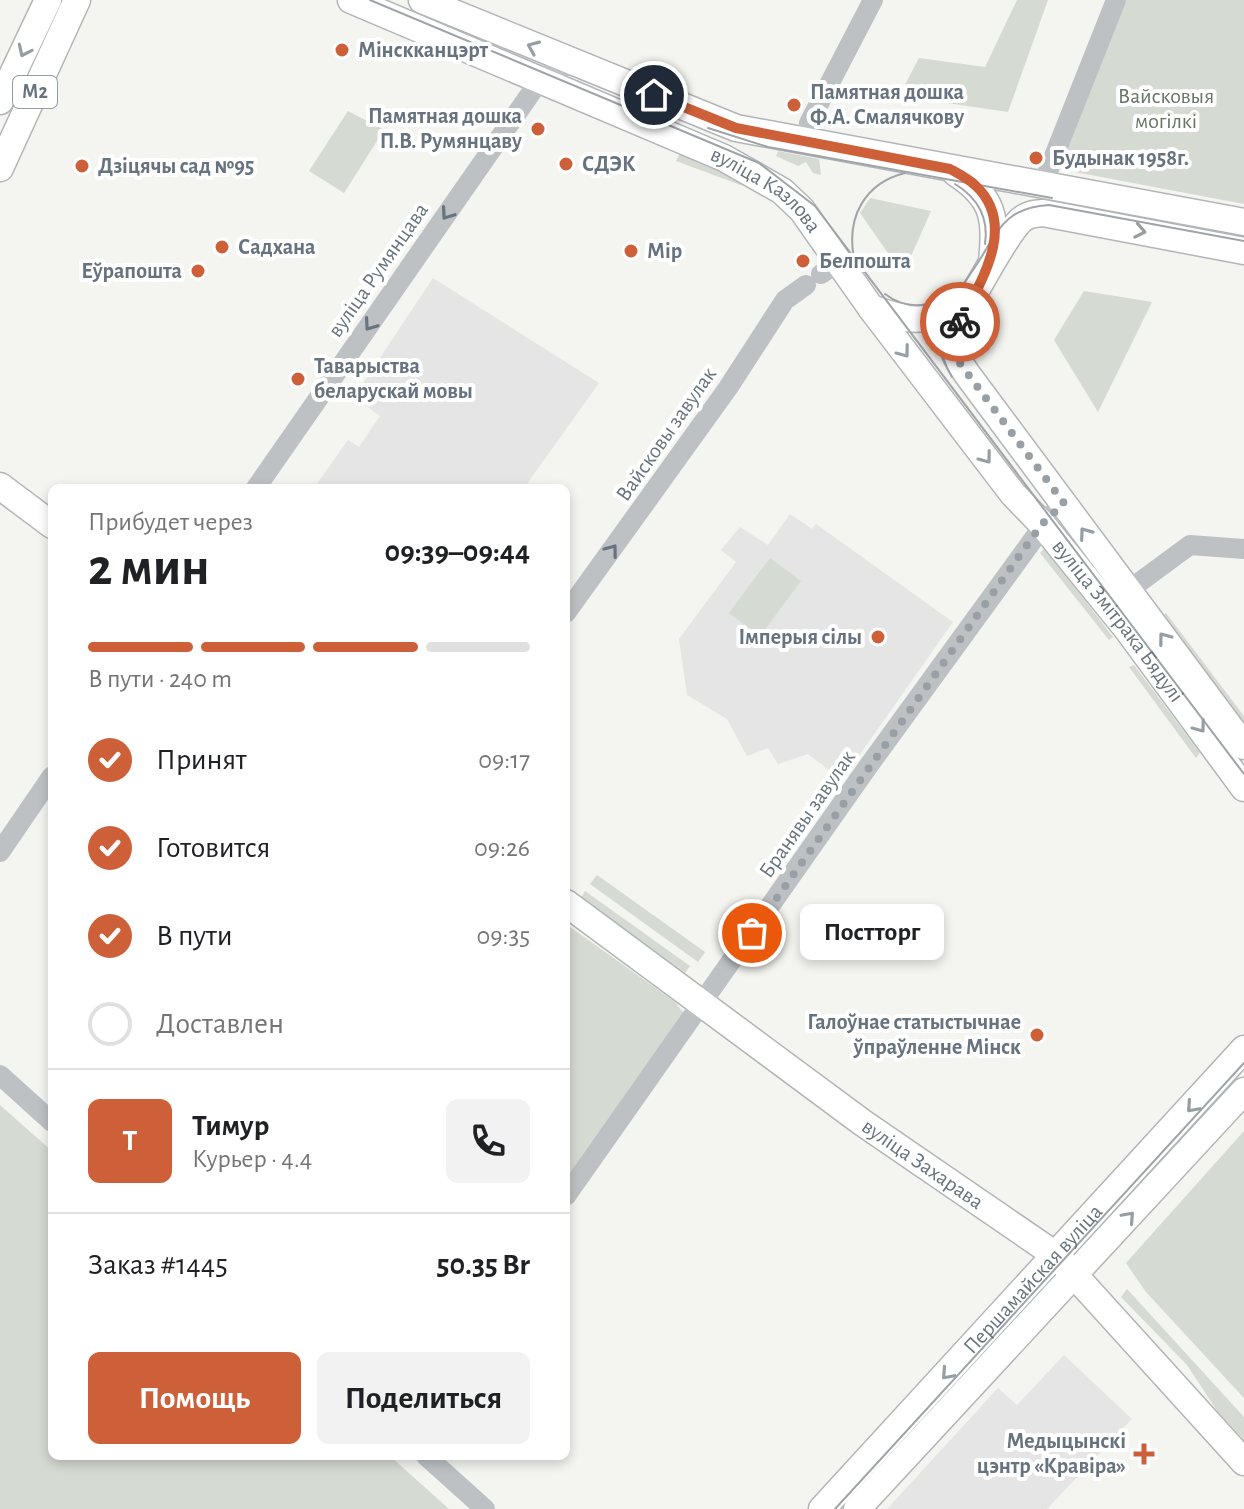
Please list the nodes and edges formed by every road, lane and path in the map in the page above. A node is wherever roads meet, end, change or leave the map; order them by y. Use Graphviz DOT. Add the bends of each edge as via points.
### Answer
graph roads {
  1 [pos="48,0"];
  2 [pos="77,0"];
  3 [pos="351,0"];
  4 [pos="422,0"];
  5 [pos="873,0"];
  6 [pos="1116,0"];
  7 [pos="571,63"];
  8 [pos="540,80"];
  9 [pos="0,101"];
  10 [pos="807,142"];
  11 [pos="0,168"];
  12 [pos="950,169"];
  13 [pos="1043,184"];
  14 [pos="1244,222"];
  15 [pos="1244,251"];
  16 [pos="992,261"];
  17 [pos="823,274"];
  18 [pos="975,296"];
  19 [pos="871,308"];
  20 [pos="259,484"];
  21 [pos="2,491"];
  22 [pos="1064,503"];
  23 [pos="48,522"];
  24 [pos="1042,524"];
  25 [pos="1244,549"];
  26 [pos="1118,598"];
  27 [pos="570,607"];
  28 [pos="1244,746"];
  29 [pos="48,782"];
  30 [pos="1244,788"];
  31 [pos="0,852"];
  32 [pos="570,906"];
  33 [pos="702,1003"];
  34 [pos="1244,1049"];
  35 [pos="0,1075"];
  36 [pos="1244,1091"];
  37 [pos="48,1118"];
  38 [pos="570,1190"];
  39 [pos="1057,1256"];
  40 [pos="1077,1274"];
  41 [pos="430,1460"];
  42 [pos="1244,1462"];
  43 [pos="485,1509"];
  44 [pos="822,1509"];
  45 [pos="857,1509"];
  1 -- 9 [label="main road, М2, one-way"];
  2 -- 11 [label="main road, М2"];
  3 -- 8 [label="main road, вуліца Казлова"];
  7 -- 4 [label="main road, вуліца Казлова, one-way"];
  5 -- 10 [label="street" via="809,123"];
  6 -- 13 [label="street"];
  7 -- 8 [label="street"];
  7 -- 10 [label="main road, вуліца Казлова" via="736,128"];
  8 -- 17 [label="main road, вуліца Казлова" via="754,172 802,210"];
  8 -- 20 [label="street, вуліца Румянцава, one-way"];
  10 -- 12 [label="main road, вуліца Казлова"];
  12 -- 13 [label="main road, вуліца Казлова"];
  12 -- 16 [label="main road, вуліца Казлова" via="976,185 992,211"];
  13 -- 14 [label="main road, вуліца Казлова"];
  16 -- 15 [label="main road, вуліца Казлова, one-way" via="1021,220 1043,213"];
  16 -- 18 [label="main road, вуліца Казлова"];
  17 -- 19 [label="main road, вуліца Казлова"];
  27 -- 17 [label="street, Вайсковы завулак, one-way" via="785,300"];
  18 -- 19 [label="main road" via="928,319 899,319"];
  18 -- 22 [label="main road, вуліца Змітрака Бядулі" via="955,331 953,351"];
  19 -- 24 [label="main road, вуліца Змітрака Бядулі, one-way" via="1013,494"];
  21 -- 23 [label="main road"];
  22 -- 24 [label="street, Бранявы завулак"];
  26 -- 22 [label="main road, вуліца Змітрака Бядулі, one-way"];
  24 -- 26 [label="main road, вуліца Змітрака Бядулі"];
  24 -- 33 [label="street, Бранявы завулак"];
  25 -- 26 [label="street" via="1190,545"];
  28 -- 26 [label="main road, вуліца Змітрака Бядулі, one-way"];
  26 -- 30 [label="main road, вуліца Змітрака Бядулі, one-way"];
  29 -- 31 [label="street"];
  32 -- 33 [label="main road, вуліца Захарава"];
  33 -- 38 [label="street, Бранявы завулак"];
  33 -- 39 [label="main road, вуліца Захарава" via="863,1123"];
  34 -- 39 [label="main road, Першамайская вуліца, one-way"];
  35 -- 37 [label="street"];
  40 -- 36 [label="main road, Першамайская вуліца, one-way"];
  39 -- 40 [label="main road, вуліца Захарава"];
  39 -- 44 [label="main road, Першамайская вуліца, one-way"];
  40 -- 42 [label="main road, вуліца Захарава"];
  40 -- 45 [label="main road, Першамайская вуліца"];
  41 -- 43 [label="street"];
}
